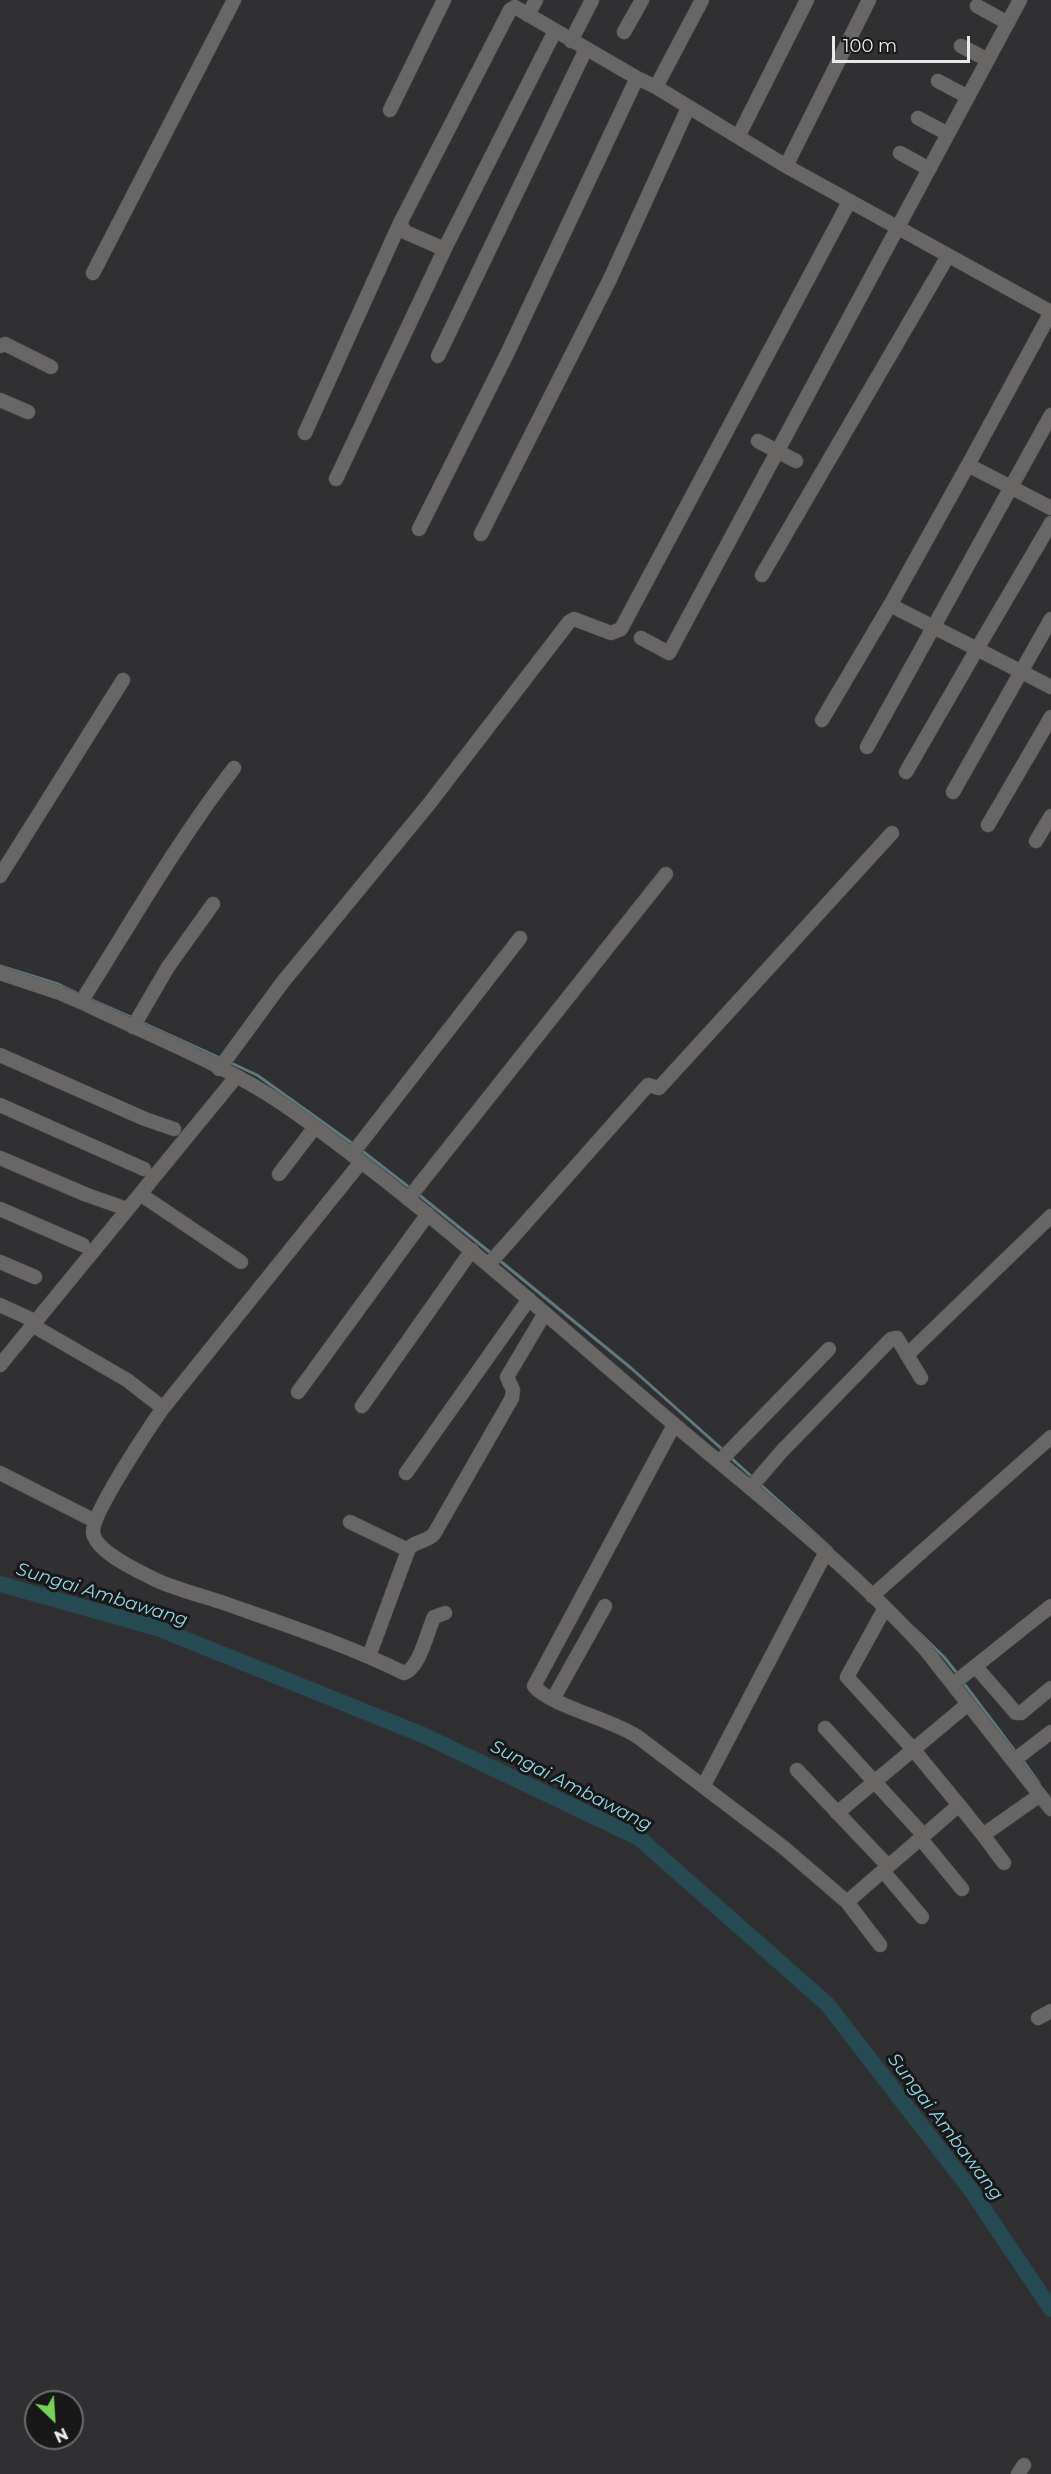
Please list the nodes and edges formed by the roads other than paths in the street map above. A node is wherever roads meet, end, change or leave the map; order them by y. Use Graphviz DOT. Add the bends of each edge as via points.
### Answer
graph roads {
  1 [pos="234,0"];
  2 [pos="444,0"];
  3 [pos="536,0"];
  4 [pos="591,0"];
  5 [pos="642,0"];
  6 [pos="702,0"];
  7 [pos="807,0"];
  8 [pos="869,0"];
  9 [pos="1020,0"];
  10 [pos="510,6"];
  11 [pos="977,6"];
  12 [pos="528,15"];
  13 [pos="1008,23"];
  14 [pos="555,31"];
  15 [pos="624,32"];
  16 [pos="571,40"];
  17 [pos="961,45"];
  18 [pos="586,49"];
  19 [pos="988,60"];
  20 [pos="637,78"];
  21 [pos="938,81"];
  22 [pos="656,87"];
  23 [pos="968,97"];
  24 [pos="688,108"];
  25 [pos="390,110"];
  26 [pos="918,118"];
  27 [pos="948,134"];
  28 [pos="738,137"];
  29 [pos="900,153"];
  30 [pos="786,166"];
  31 [pos="929,169"];
  32 [pos="849,202"];
  33 [pos="400,223"];
  34 [pos="897,228"];
  35 [pos="444,249"];
  36 [pos="948,256"];
  37 [pos="93,273"];
  38 [pos="1051,312"];
  39 [pos="0,346"];
  40 [pos="438,356"];
  41 [pos="51,367"];
  42 [pos="0,400"];
  43 [pos="28,412"];
  44 [pos="1051,415"];
  45 [pos="306,433"];
  46 [pos="758,441"];
  47 [pos="778,450"];
  48 [pos="796,461"];
  49 [pos="968,465"];
  50 [pos="336,479"];
  51 [pos="1011,487"];
  52 [pos="1051,508"];
  53 [pos="1051,523"];
  54 [pos="419,529"];
  55 [pos="481,534"];
  56 [pos="762,574"];
  57 [pos="890,604"];
  58 [pos="1051,619"];
  59 [pos="933,628"];
  60 [pos="641,638"];
  61 [pos="977,649"];
  62 [pos="1021,670"];
  63 [pos="123,680"];
  64 [pos="1051,687"];
  65 [pos="1051,717"];
  66 [pos="822,720"];
  67 [pos="867,747"];
  68 [pos="234,768"];
  69 [pos="906,772"];
  70 [pos="953,792"];
  71 [pos="1051,816"];
  72 [pos="988,825"];
  73 [pos="892,833"];
  74 [pos="1036,841"];
  75 [pos="666,874"];
  76 [pos="0,876"];
  77 [pos="213,904"];
  78 [pos="520,938"];
  79 [pos="0,974"];
  80 [pos="81,1002"];
  81 [pos="133,1027"];
  82 [pos="0,1055"];
  83 [pos="219,1069"];
  84 [pos="236,1077"];
  85 [pos="0,1105"];
  86 [pos="315,1127"];
  87 [pos="174,1129"];
  88 [pos="0,1158"];
  89 [pos="356,1158"];
  90 [pos="144,1169"];
  91 [pos="279,1174"];
  92 [pos="140,1194"];
  93 [pos="408,1198"];
  94 [pos="0,1209"];
  95 [pos="127,1209"];
  96 [pos="428,1214"];
  97 [pos="1051,1216"];
  98 [pos="83,1245"];
  99 [pos="472,1250"];
  100 [pos="0,1262"];
  101 [pos="241,1262"];
  102 [pos="489,1264"];
  103 [pos="35,1277"];
  104 [pos="529,1299"];
  105 [pos="0,1305"];
  106 [pos="545,1313"];
  107 [pos="34,1323"];
  108 [pos="829,1349"];
  109 [pos="907,1355"];
  110 [pos="0,1365"];
  111 [pos="921,1378"];
  112 [pos="298,1392"];
  113 [pos="362,1406"];
  114 [pos="163,1408"];
  115 [pos="674,1425"];
  116 [pos="1051,1437"];
  117 [pos="719,1462"];
  118 [pos="0,1473"];
  119 [pos="406,1473"];
  120 [pos="751,1487"];
  121 [pos="95,1521"];
  122 [pos="350,1522"];
  123 [pos="408,1550"];
  124 [pos="826,1552"];
  125 [pos="872,1596"];
  126 [pos="605,1605"];
  127 [pos="1051,1606"];
  128 [pos="885,1608"];
  129 [pos="445,1613"];
  130 [pos="369,1656"];
  131 [pos="976,1667"];
  132 [pos="953,1684"];
  133 [pos="1051,1688"];
  134 [pos="553,1700"];
  135 [pos="968,1704"];
  136 [pos="825,1728"];
  137 [pos="1051,1732"];
  138 [pos="912,1748"];
  139 [pos="1013,1761"];
  140 [pos="796,1770"];
  141 [pos="875,1781"];
  142 [pos="704,1785"];
  143 [pos="1040,1795"];
  144 [pos="958,1805"];
  145 [pos="1051,1809"];
  146 [pos="837,1813"];
  147 [pos="919,1834"];
  148 [pos="983,1835"];
  149 [pos="1004,1863"];
  150 [pos="885,1869"];
  151 [pos="962,1889"];
  152 [pos="843,1899"];
  153 [pos="922,1917"];
  154 [pos="880,1945"];
  155 [pos="1051,2011"];
  156 [pos="1038,2018"];
  1 -- 37 [label="street"];
  2 -- 25 [label="street"];
  3 -- 12 [label="street"];
  4 -- 16 [label="street"];
  5 -- 15 [label="street"];
  6 -- 22 [label="street"];
  7 -- 28 [label="street"];
  8 -- 30 [label="street"];
  9 -- 13 [label="street"];
  10 -- 12 [label="street"];
  10 -- 33 [label="street"];
  11 -- 13 [label="street"];
  12 -- 14 [label="street"];
  13 -- 19 [label="street"];
  14 -- 16 [label="street"];
  14 -- 35 [label="street"];
  16 -- 18 [label="street"];
  17 -- 19 [label="street"];
  18 -- 20 [label="street"];
  18 -- 40 [label="street"];
  19 -- 23 [label="street"];
  20 -- 22 [label="street"];
  20 -- 54 [label="street" via="506,356"];
  21 -- 23 [label="street"];
  22 -- 24 [label="street"];
  23 -- 27 [label="street"];
  24 -- 28 [label="street"];
  24 -- 55 [label="street" via="610,279"];
  26 -- 27 [label="street"];
  27 -- 31 [label="street"];
  28 -- 30 [label="street"];
  29 -- 31 [label="street"];
  30 -- 32 [label="street"];
  31 -- 34 [label="street"];
  32 -- 34 [label="street"];
  32 -- 83 [label="street" via="621,629 611,633 574,619 569,622 429,804 282,983"];
  33 -- 35 [label="street" via="405,232"];
  33 -- 45 [label="street"];
  34 -- 36 [label="street"];
  34 -- 47 [label="street"];
  35 -- 50 [label="street"];
  36 -- 38 [label="street"];
  36 -- 56 [label="street"];
  38 -- 49 [label="street"];
  39 -- 41 [label="street" via="5,344"];
  42 -- 43 [label="street"];
  44 -- 51 [label="street"];
  46 -- 47 [label="street"];
  47 -- 48 [label="street"];
  47 -- 60 [label="street" via="669,652"];
  49 -- 51 [label="street"];
  49 -- 57 [label="street"];
  51 -- 52 [label="street"];
  51 -- 59 [label="street"];
  53 -- 61 [label="street"];
  57 -- 59 [label="street"];
  57 -- 66 [label="street"];
  58 -- 62 [label="street"];
  59 -- 61 [label="street"];
  59 -- 67 [label="street"];
  61 -- 62 [label="street"];
  61 -- 69 [label="street"];
  62 -- 64 [label="street"];
  62 -- 70 [label="street"];
  63 -- 76 [label="street"];
  65 -- 72 [label="street"];
  68 -- 80 [label="street" via="148,891"];
  71 -- 74 [label="street"];
  73 -- 102 [label="street" via="659,1088 648,1085"];
  75 -- 93 [label="street"];
  77 -- 81 [label="street" via="168,966"];
  78 -- 89 [label="street"];
  79 -- 80 [label="street"];
  80 -- 81 [label="street"];
  81 -- 83 [label="street"];
  82 -- 87 [label="street"];
  83 -- 84 [label="street"];
  84 -- 86 [label="street"];
  84 -- 92 [label="street"];
  85 -- 90 [label="street"];
  86 -- 89 [label="street"];
  86 -- 91 [label="street"];
  88 -- 95 [label="street"];
  89 -- 93 [label="street"];
  89 -- 114 [label="street"];
  92 -- 95 [label="street"];
  92 -- 101 [label="street"];
  93 -- 96 [label="street"];
  94 -- 98 [label="street"];
  95 -- 107 [label="street"];
  96 -- 99 [label="street"];
  96 -- 112 [label="street"];
  97 -- 109 [label="street"];
  99 -- 102 [label="street"];
  99 -- 113 [label="street"];
  100 -- 103 [label="street"];
  102 -- 104 [label="street"];
  104 -- 106 [label="street"];
  104 -- 119 [label="street"];
  105 -- 107 [label="street"];
  106 -- 115 [label="street"];
  106 -- 123 [label="street" via="507,1377 512,1398 434,1534"];
  107 -- 110 [label="street"];
  107 -- 114 [label="street" via="127,1380"];
  108 -- 117 [label="street"];
  109 -- 111 [label="street"];
  109 -- 120 [label="street" via="897,1338 891,1339"];
  114 -- 121 [label="street"];
  115 -- 117 [label="street"];
  115 -- 134 [label="street" via="534,1686"];
  116 -- 125 [label="street"];
  117 -- 120 [label="street"];
  118 -- 121 [label="street"];
  120 -- 124 [label="street"];
  121 -- 130 [label="street" via="94,1536 102,1549 156,1580"];
  122 -- 123 [label="street"];
  123 -- 130 [label="street"];
  124 -- 125 [label="street"];
  124 -- 142 [label="street"];
  125 -- 128 [label="street"];
  126 -- 134 [label="street"];
  127 -- 131 [label="street"];
  128 -- 132 [label="street"];
  128 -- 138 [label="street" via="847,1677"];
  129 -- 130 [label="street" via="434,1617 409,1672"];
  131 -- 132 [label="street"];
  131 -- 133 [label="street" via="1016,1713"];
  132 -- 135 [label="street"];
  134 -- 142 [label="street" via="625,1728"];
  135 -- 138 [label="street"];
  135 -- 139 [label="street"];
  136 -- 141 [label="street"];
  137 -- 139 [label="street"];
  138 -- 141 [label="street"];
  138 -- 144 [label="street"];
  139 -- 143 [label="street"];
  140 -- 146 [label="street"];
  141 -- 146 [label="street"];
  141 -- 147 [label="street"];
  142 -- 152 [label="street"];
  143 -- 145 [label="street"];
  143 -- 148 [label="street"];
  144 -- 147 [label="street"];
  144 -- 148 [label="street"];
  146 -- 150 [label="street"];
  147 -- 150 [label="street"];
  147 -- 151 [label="street"];
  148 -- 149 [label="street"];
  150 -- 152 [label="street"];
  150 -- 153 [label="street"];
  152 -- 154 [label="street"];
  155 -- 156 [label="street"];
}
